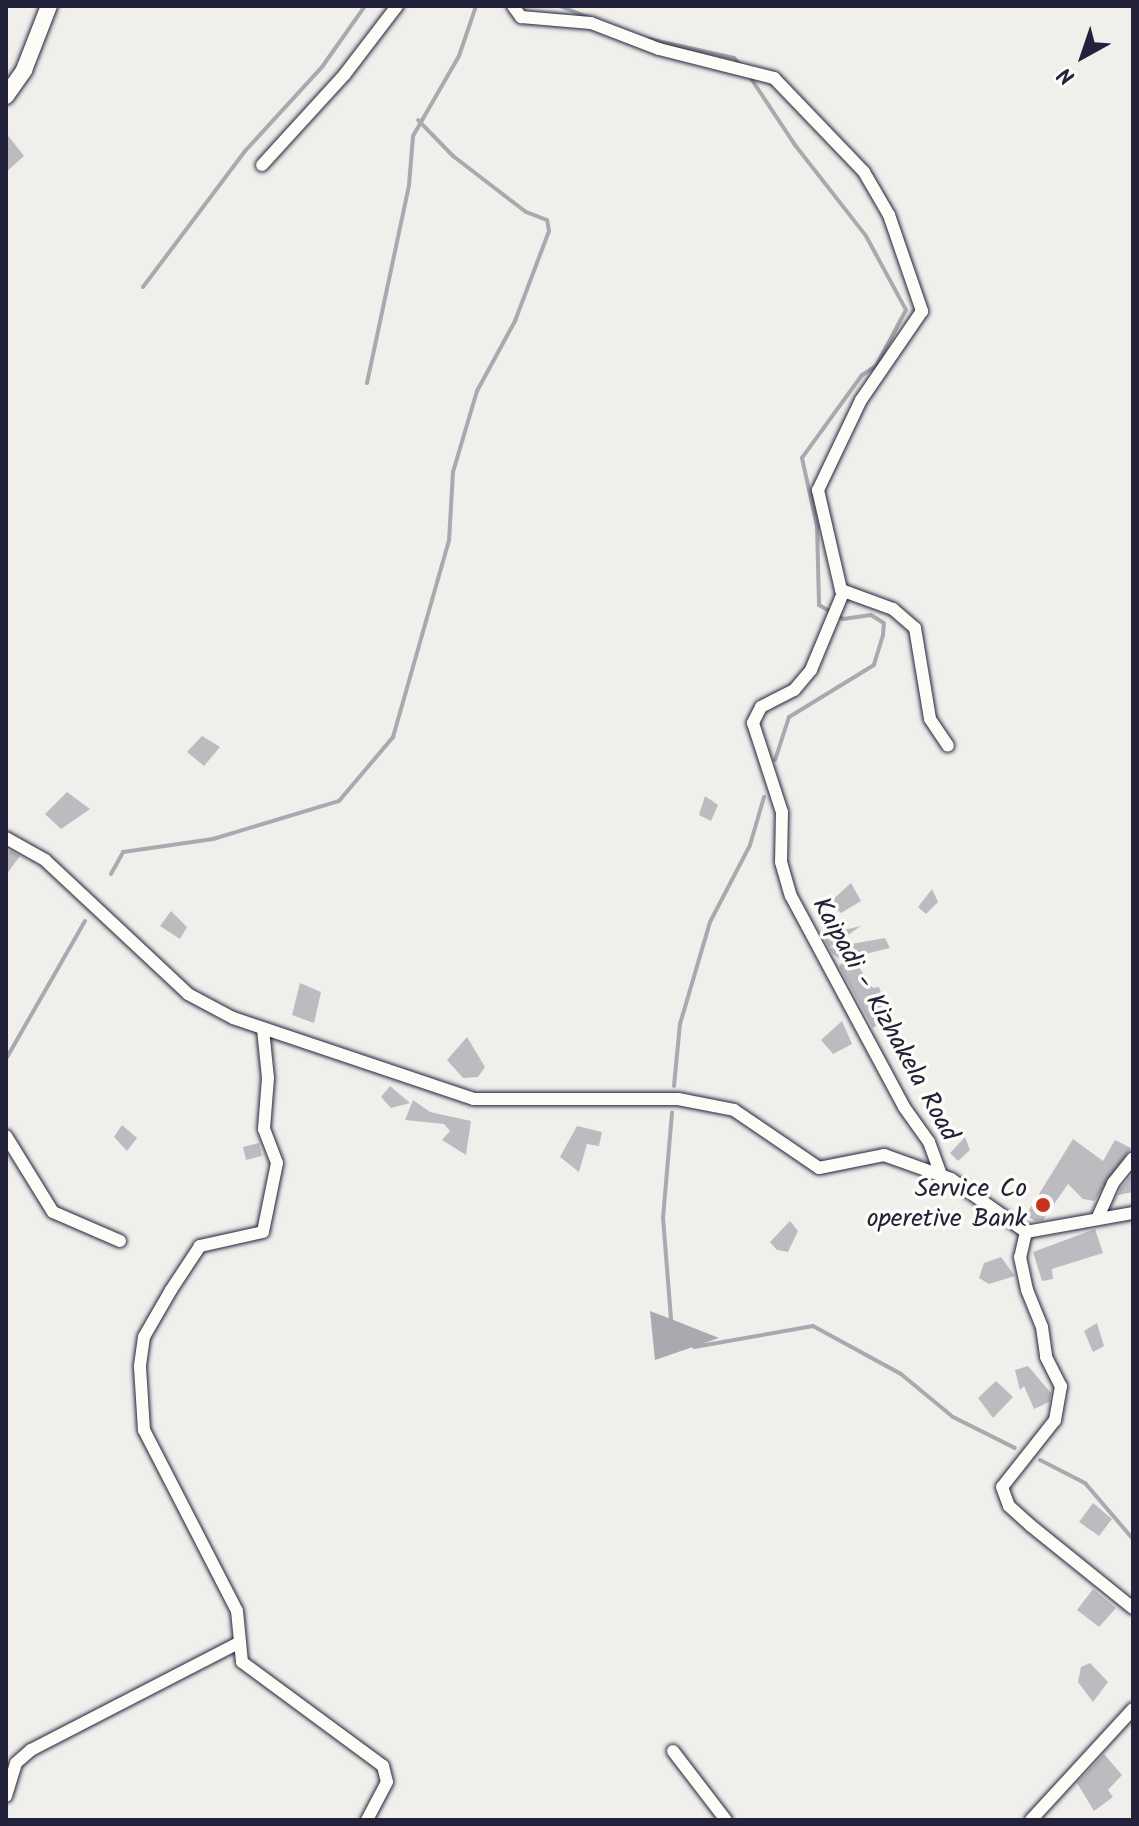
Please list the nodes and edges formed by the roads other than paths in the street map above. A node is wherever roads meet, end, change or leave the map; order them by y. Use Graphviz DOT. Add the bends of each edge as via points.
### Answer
graph roads {
  1 [pos="49,6"];
  2 [pos="397,6"];
  3 [pos="513,6"];
  4 [pos="6,96"];
  5 [pos="262,165"];
  6 [pos="842,587"];
  7 [pos="948,746"];
  8 [pos="6,838"];
  9 [pos="263,1029"];
  10 [pos="6,1136"];
  11 [pos="1133,1158"];
  12 [pos="941,1175"];
  13 [pos="1133,1213"];
  14 [pos="1098,1217"];
  15 [pos="1026,1232"];
  16 [pos="120,1241"];
  17 [pos="1133,1608"];
  18 [pos="240,1642"];
  19 [pos="1133,1709"];
  20 [pos="673,1751"];
  21 [pos="6,1796"];
  22 [pos="367,1820"];
  23 [pos="726,1820"];
  24 [pos="1031,1820"];
  1 -- 4 [label="main road" via="36,46"];
  2 -- 5 [label="street" via="345,74"];
  3 -- 6 [label="street" via="521,17 591,23 659,49 774,78 850,154 884,206 922,311 861,400 819,483"];
  6 -- 7 [label="street" via="893,609 915,628 924,656 930,719"];
  6 -- 12 [label="street, Kaipadi - Kizhakela Road" via="811,670 794,690 761,707 753,723 782,812 781,862 791,896 904,1107 929,1142"];
  8 -- 9 [label="street" via="45,860 188,994"];
  9 -- 12 [label="street" via="474,1099 678,1099 734,1110 819,1168 884,1155"];
  9 -- 18 [label="street" via="268,1078 264,1129 277,1163 263,1232 200,1246 144,1337 140,1367 144,1430 237,1611"];
  10 -- 16 [label="street" via="53,1212"];
  11 -- 14 [label="street" via="1113,1183"];
  12 -- 15 [label="street"];
  13 -- 14 [label="street"];
  14 -- 15 [label="street"];
  15 -- 17 [label="street" via="1020,1257 1027,1290 1042,1327 1046,1357 1061,1386 1055,1420 1002,1487 1009,1506"];
  18 -- 21 [label="street" via="31,1750 16,1763"];
  18 -- 22 [label="street" via="242,1662 383,1766 387,1782"];
  19 -- 24 [label="street"];
  20 -- 23 [label="street"];
}
